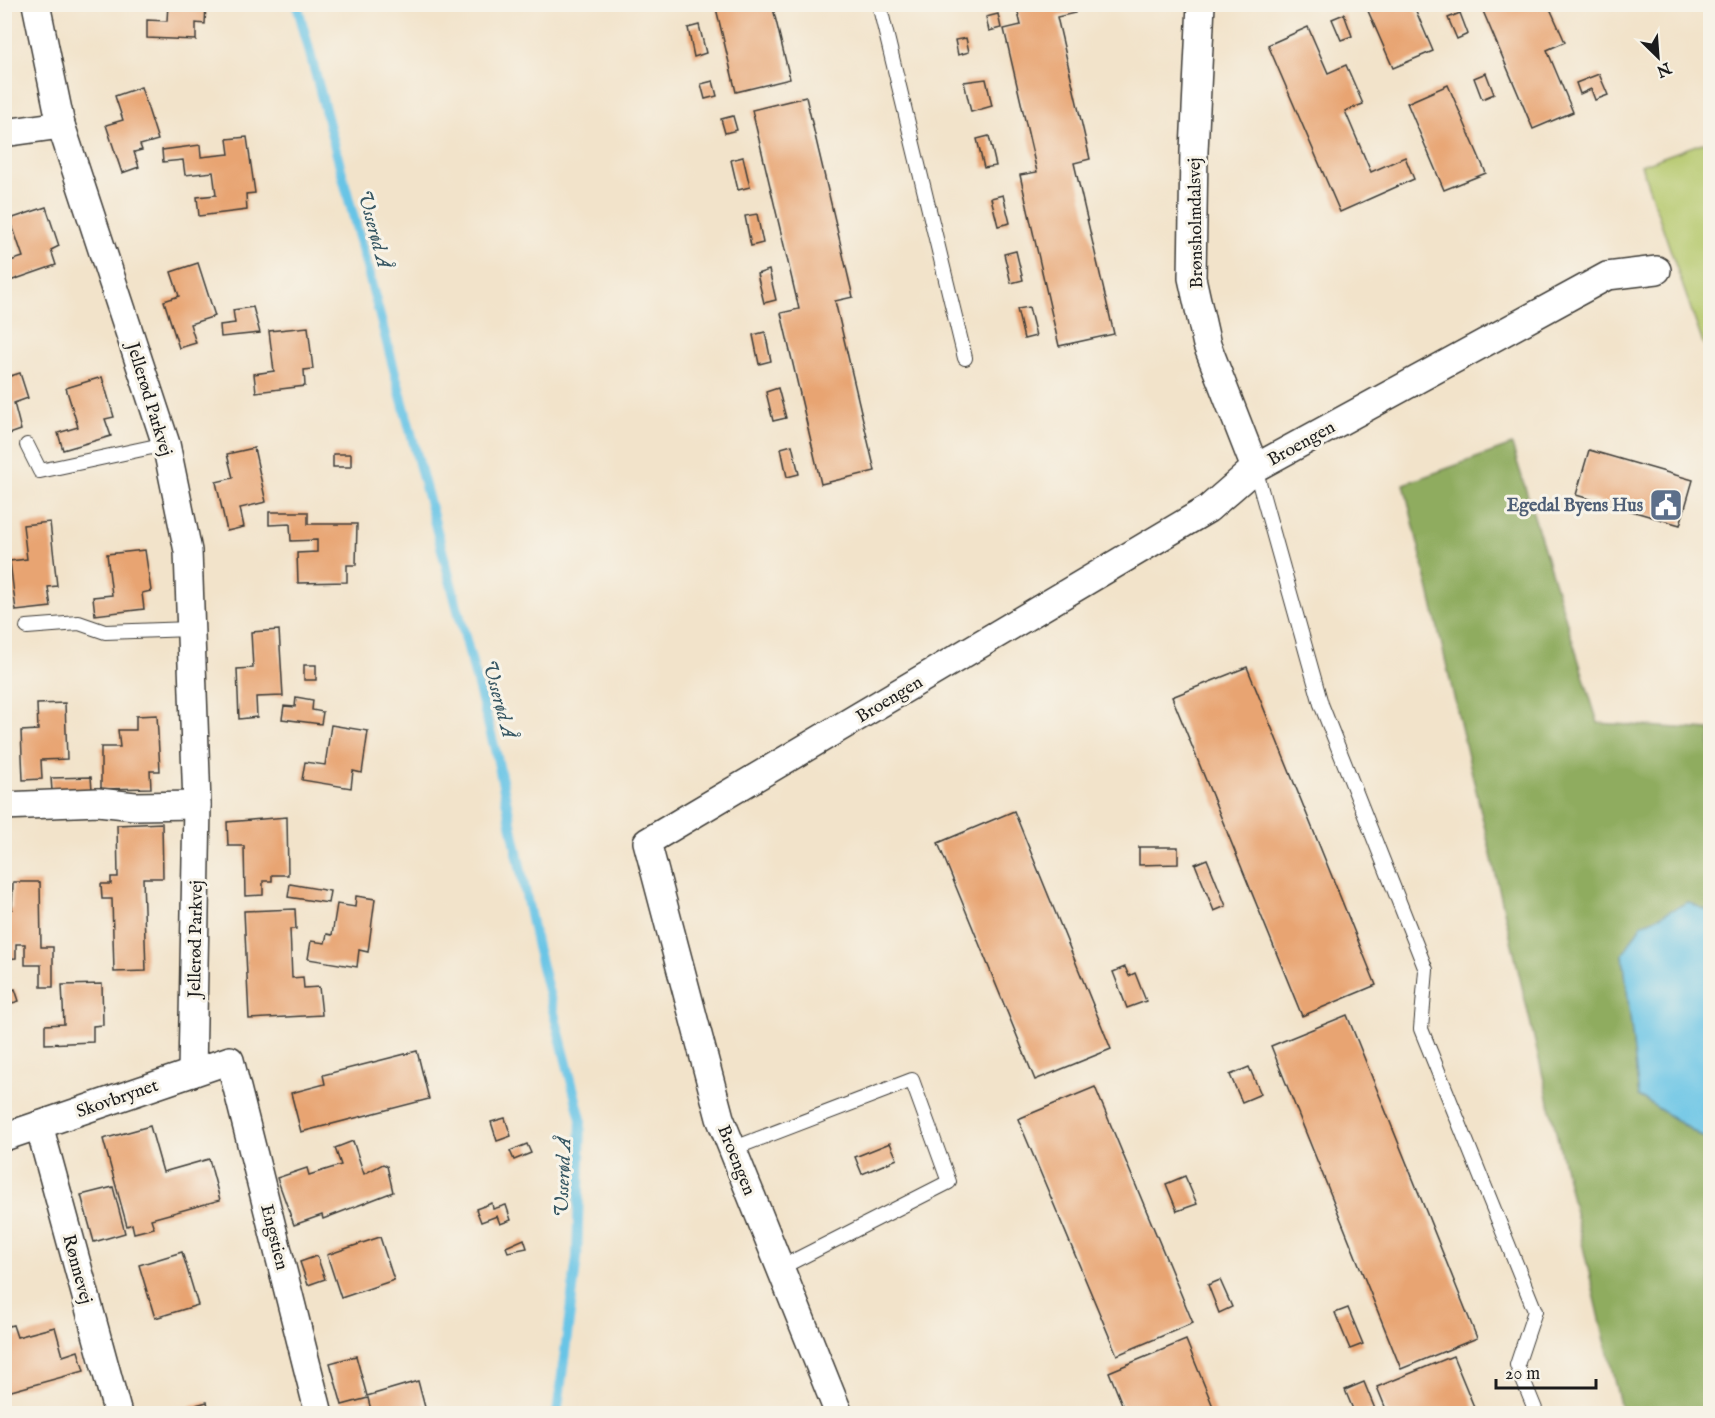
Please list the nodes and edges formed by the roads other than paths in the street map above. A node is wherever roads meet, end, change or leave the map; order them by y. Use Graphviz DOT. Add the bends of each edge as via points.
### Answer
graph roads {
  1 [pos="36,4"];
  2 [pos="879,4"];
  3 [pos="1201,4"];
  4 [pos="61,125"];
  5 [pos="4,133"];
  6 [pos="1657,270"];
  7 [pos="965,358"];
  8 [pos="165,444"];
  9 [pos="27,445"];
  10 [pos="1255,468"];
  11 [pos="27,627"];
  12 [pos="191,629"];
  13 [pos="4,806"];
  14 [pos="197,806"];
  15 [pos="230,1060"];
  16 [pos="192,1073"];
  17 [pos="39,1125"];
  18 [pos="4,1137"];
  19 [pos="732,1149"];
  20 [pos="780,1268"];
  21 [pos="118,1413"];
  22 [pos="319,1413"];
  23 [pos="839,1413"];
  24 [pos="1537,1413"];
  1 -- 4 [label="street, Jellerød Parkvej"];
  2 -- 7 [label="lane"];
  3 -- 10 [label="street, Brønsholmdalsvej" via="1192,278 1207,345"];
  4 -- 5 [label="street"];
  4 -- 8 [label="street, Jellerød Parkvej"];
  6 -- 10 [label="street, Broengen" via="1607,276"];
  8 -- 9 [label="lane" via="40,471"];
  8 -- 12 [label="street, Jellerød Parkvej" via="188,551"];
  10 -- 19 [label="street, Broengen" via="1208,509 647,842 720,1118"];
  10 -- 24 [label="lane" via="1321,704 1426,970 1421,1029 1535,1311 1518,1365"];
  11 -- 12 [label="lane" via="79,623 105,632"];
  12 -- 14 [label="street, Jellerød Parkvej"];
  13 -- 14 [label="street" via="98,802"];
  14 -- 16 [label="street, Jellerød Parkvej"];
  15 -- 16 [label="street, Skovbrynet"];
  15 -- 22 [label="street, Engstien"];
  16 -- 17 [label="street, Skovbrynet"];
  17 -- 18 [label="street, Skovbrynet"];
  17 -- 21 [label="street, Rønnevej"];
  19 -- 20 [label="street, Broengen"];
  19 -- 20 [label="lane" via="912,1080 949,1182"];
  20 -- 23 [label="street, Broengen"];
}
